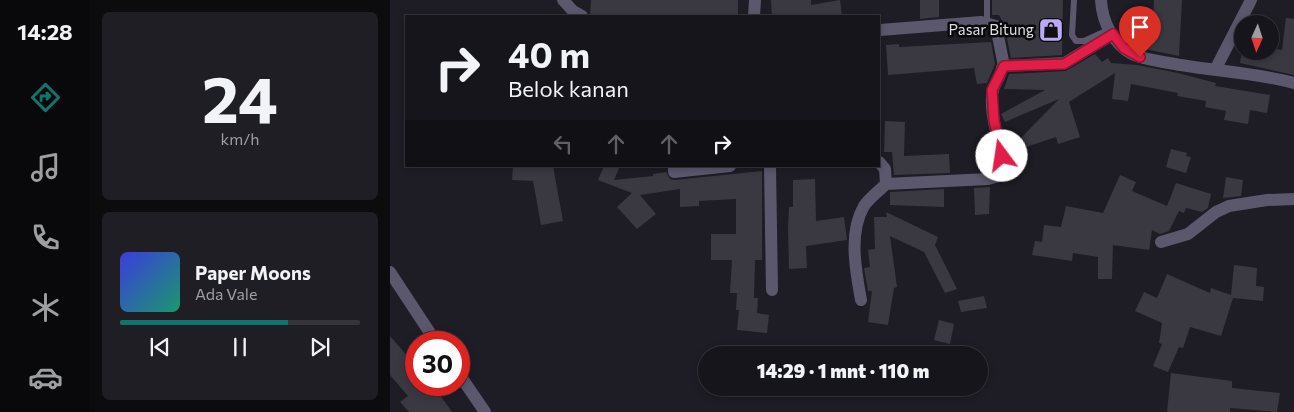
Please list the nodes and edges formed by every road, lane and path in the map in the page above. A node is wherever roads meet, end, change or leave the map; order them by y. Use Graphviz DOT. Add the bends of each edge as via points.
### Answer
graph roads {
  1 [pos="563,0"];
  2 [pos="755,0"];
  3 [pos="987,0"];
  4 [pos="1074,0"];
  5 [pos="1102,0"];
  6 [pos="1251,0"];
  7 [pos="580,15"];
  8 [pos="754,15"];
  9 [pos="987,24"];
  10 [pos="880,30"];
  11 [pos="1111,32"];
  12 [pos="1004,66"];
  13 [pos="1215,70"];
  14 [pos="1294,83"];
  15 [pos="880,163"];
  16 [pos="674,167"];
  17 [pos="721,167"];
  18 [pos="770,167"];
  19 [pos="886,184"];
  20 [pos="1294,199"];
  21 [pos="1161,242"];
  22 [pos="390,272"];
  23 [pos="772,290"];
  24 [pos="861,300"];
  25 [pos="429,331"];
  26 [pos="470,390"];
  27 [pos="485,412"];
  1 -- 7 [label="street"];
  2 -- 8 [label="street"];
  3 -- 9 [label="lane"];
  4 -- 11 [label="lane" via="1072,35 1076,41"];
  5 -- 11 [label="street"];
  6 -- 13 [label="street"];
  9 -- 10 [label="street"];
  9 -- 12 [label="street" via="996,26"];
  11 -- 12 [label="street" via="1064,64"];
  11 -- 13 [label="street" via="1124,48 1140,57"];
  12 -- 19 [label="street" via="992,90 996,132 1008,170 988,179"];
  13 -- 14 [label="street"];
  15 -- 19 [label="street" via="885,169"];
  16 -- 17 [label="street" via="674,172"];
  18 -- 23 [label="street"];
  19 -- 24 [label="street" via="865,205 857,225 856,273"];
  20 -- 21 [label="street" via="1229,206 1188,234"];
  22 -- 25 [label="street"];
  26 -- 27 [label="street"];
}
